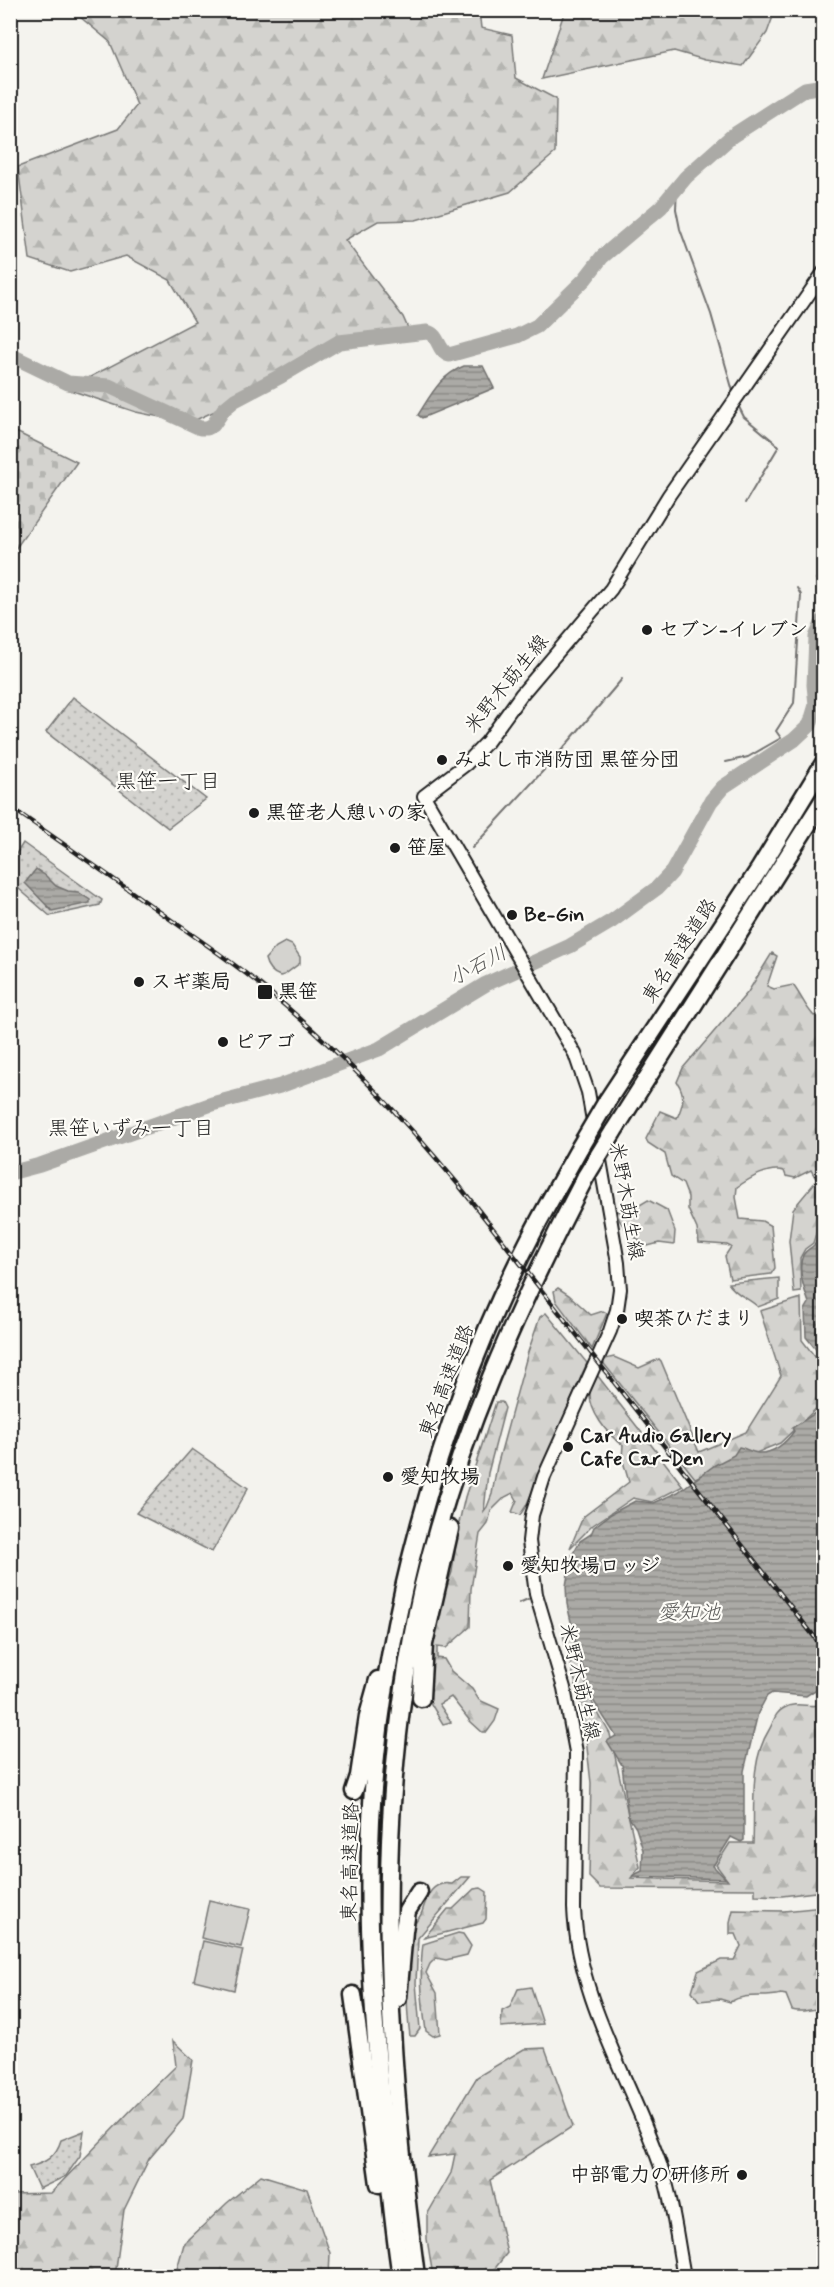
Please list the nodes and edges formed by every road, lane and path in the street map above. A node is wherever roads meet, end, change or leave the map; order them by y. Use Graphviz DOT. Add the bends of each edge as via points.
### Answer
graph roads {
  1 [pos="824,272"];
  2 [pos="824,763"];
  3 [pos="824,799"];
  4 [pos="474,1420"];
  5 [pos="411,1562"];
  6 [pos="421,1698"];
  7 [pos="354,1791"];
  8 [pos="419,1892"];
  9 [pos="353,1995"];
  10 [pos="394,2077"];
  11 [pos="399,2277"];
  12 [pos="416,2277"];
  13 [pos="684,2277"];
  1 -- 13 [label="main road, 米野木莇生線" via="669,495 610,589 521,694 487,742 466,765 424,796 574,1054 588,1092 616,1245 617,1310 544,1477 532,1515 529,1541 536,1594 564,1688 576,1752 575,1932 584,1977 663,2172"];
  2 -- 5 [label="highway, 東名高速道路, bridge" via="607,1101 529,1239 456,1411"];
  3 -- 4 [label="highway, 東名高速道路, bridge" via="586,1176 521,1304"];
  4 -- 6 [label="highway" via="424,1644"];
  4 -- 10 [label="highway, 東名高速道路" via="423,1589 400,1719 388,1880"];
  5 -- 7 [label="highway" via="369,1716"];
  5 -- 11 [label="highway, 東名高速道路" via="377,1752 369,1897 378,2070"];
  8 -- 10 [label="highway" via="407,1911 404,1931"];
  9 -- 11 [label="highway" via="378,2180"];
  10 -- 12 [label="highway, 東名高速道路"];
}
